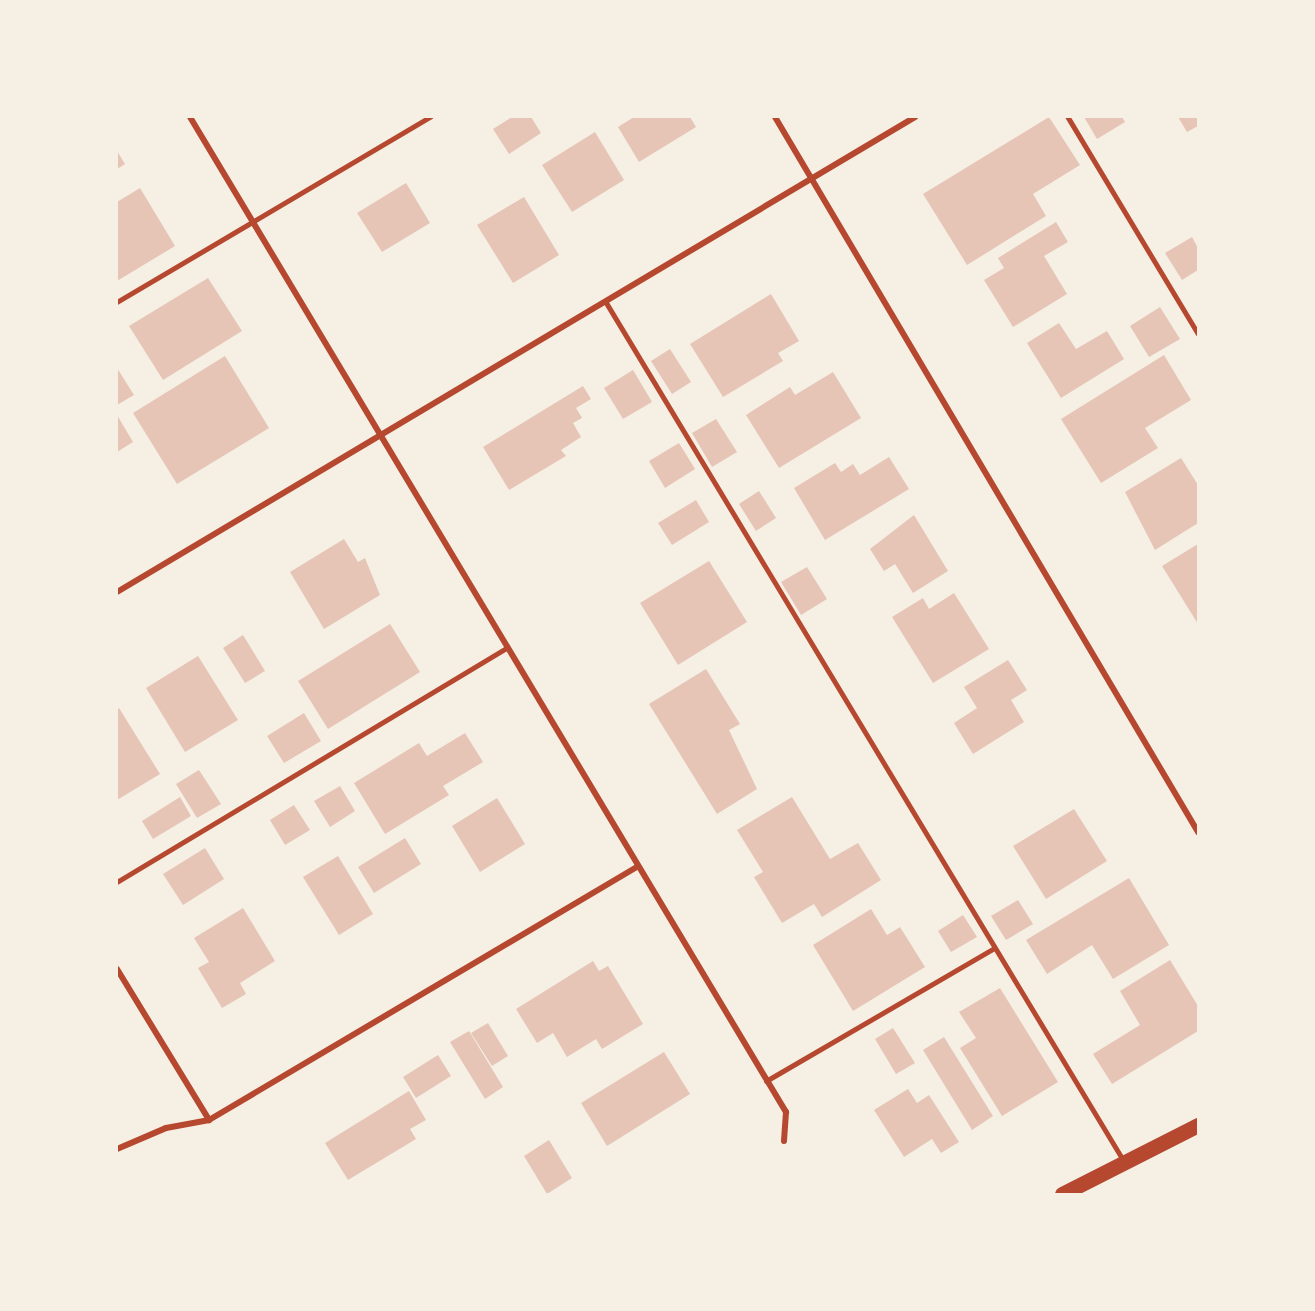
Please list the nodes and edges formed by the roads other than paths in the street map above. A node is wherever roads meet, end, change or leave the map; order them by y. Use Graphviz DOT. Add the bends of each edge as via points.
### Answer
graph roads {
  1 [pos="190,117"];
  2 [pos="430,117"];
  3 [pos="775,117"];
  4 [pos="915,117"];
  5 [pos="1068,117"];
  6 [pos="812,178"];
  7 [pos="253,223"];
  8 [pos="117,302"];
  9 [pos="606,302"];
  10 [pos="1198,333"];
  11 [pos="380,435"];
  12 [pos="117,592"];
  13 [pos="506,648"];
  14 [pos="1198,832"];
  15 [pos="636,867"];
  16 [pos="117,882"];
  17 [pos="993,949"];
  18 [pos="117,969"];
  19 [pos="766,1081"];
  20 [pos="209,1120"];
  21 [pos="1198,1125"];
  22 [pos="784,1142"];
  23 [pos="117,1149"];
  24 [pos="1127,1165"];
  25 [pos="1062,1194"];
  1 -- 7 [label="street"];
  2 -- 7 [label="lane"];
  3 -- 6 [label="street"];
  4 -- 6 [label="street"];
  5 -- 10 [label="lane"];
  6 -- 9 [label="street"];
  6 -- 14 [label="street"];
  7 -- 8 [label="lane"];
  7 -- 11 [label="street"];
  9 -- 11 [label="street"];
  9 -- 17 [label="lane"];
  11 -- 12 [label="street"];
  11 -- 13 [label="street"];
  13 -- 15 [label="street"];
  13 -- 16 [label="lane"];
  15 -- 19 [label="street"];
  15 -- 20 [label="street"];
  17 -- 19 [label="lane"];
  17 -- 24 [label="lane"];
  18 -- 20 [label="street"];
  19 -- 22 [label="street" via="786,1112"];
  20 -- 23 [label="street" via="166,1128"];
  21 -- 24 [label="main road"];
  24 -- 25 [label="main road"];
}
